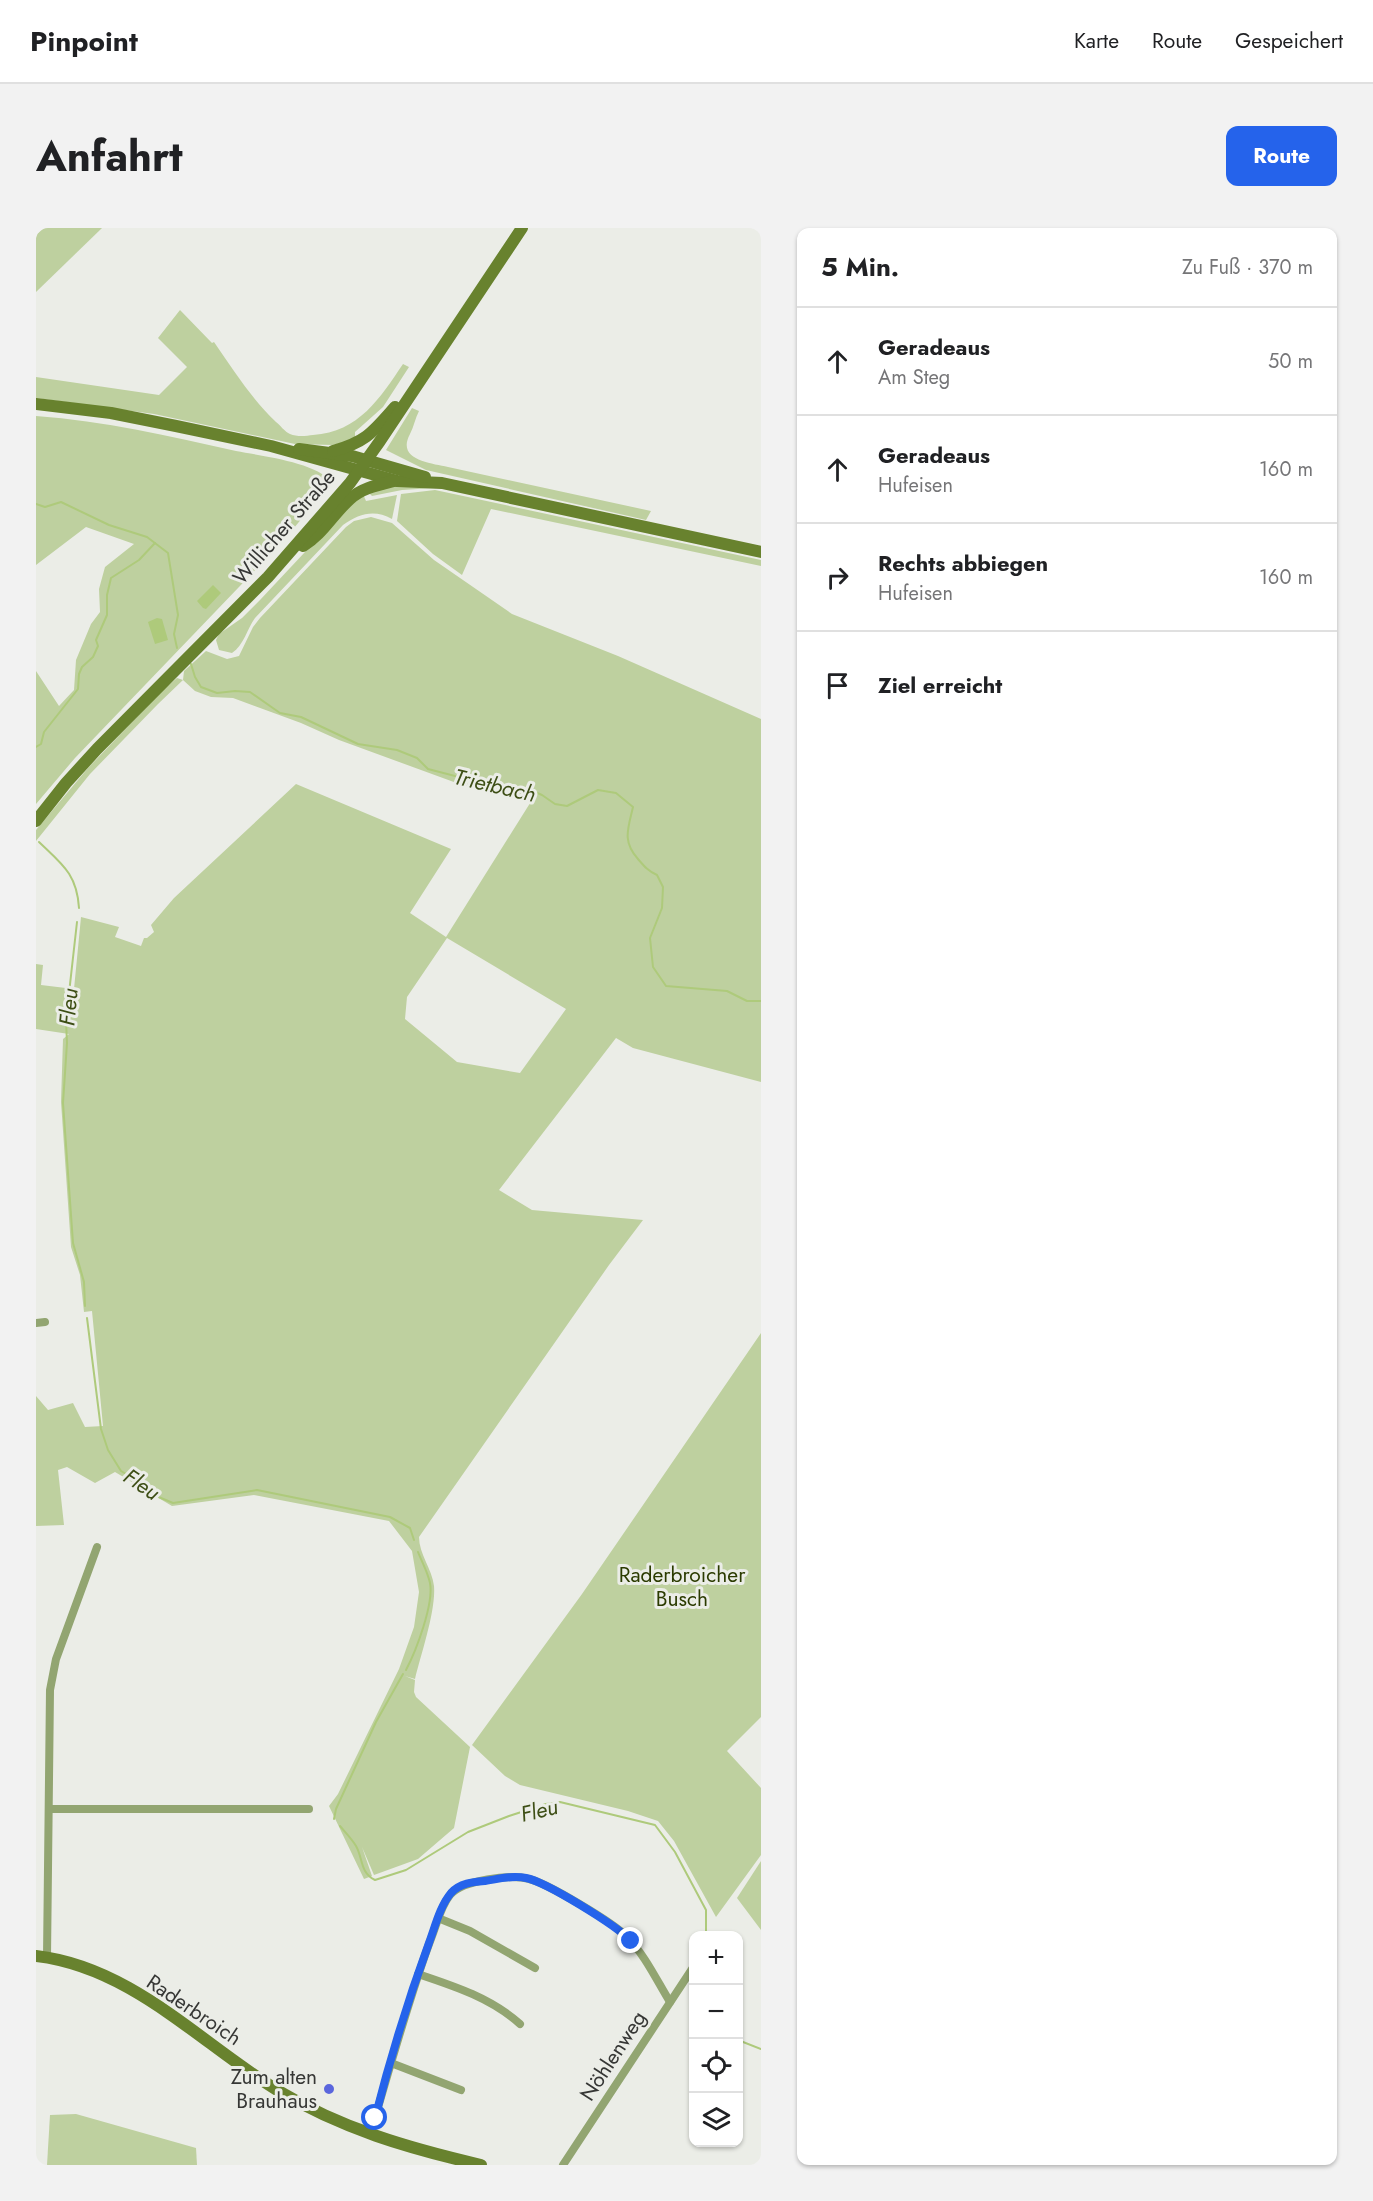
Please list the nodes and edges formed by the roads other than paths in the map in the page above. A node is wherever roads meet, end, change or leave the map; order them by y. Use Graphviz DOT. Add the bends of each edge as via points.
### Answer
graph roads {
  1 [pos="522,228"];
  2 [pos="422,377"];
  3 [pos="36,404"];
  4 [pos="271,447"];
  5 [pos="329,452"];
  6 [pos="367,460"];
  7 [pos="358,471"];
  8 [pos="397,481"];
  9 [pos="442,483"];
  10 [pos="761,552"];
  11 [pos="289,554"];
  12 [pos="36,821"];
  13 [pos="97,1547"];
  14 [pos="49,1809"];
  15 [pos="309,1809"];
  16 [pos="438,1918"];
  17 [pos="42,1957"];
  18 [pos="535,1968"];
  19 [pos="689,1972"];
  20 [pos="418,1974"];
  21 [pos="670,2002"];
  22 [pos="520,2024"];
  23 [pos="391,2063"];
  24 [pos="461,2091"];
  25 [pos="370,2135"];
  26 [pos="482,2165"];
  27 [pos="563,2165"];
  1 -- 2 [label="main road, Willicher Straße"];
  2 -- 5 [label="main road" via="370,435"];
  2 -- 6 [label="main road, Willicher Straße"];
  3 -- 4 [label="main road" via="111,413"];
  4 -- 5 [label="main road"];
  4 -- 7 [label="main road"];
  5 -- 6 [label="main road"];
  6 -- 7 [label="main road, Willicher Straße"];
  6 -- 9 [label="main road"];
  7 -- 8 [label="main road"];
  7 -- 11 [label="main road, Willicher Straße"];
  8 -- 9 [label="main road"];
  8 -- 11 [label="main road" via="356,495 307,544"];
  9 -- 10 [label="main road"];
  11 -- 12 [label="main road, Willicher Straße" via="90,757"];
  13 -- 14 [label="street, Raderbroich" via="52,1678"];
  14 -- 15 [label="street"];
  14 -- 17 [label="street, Raderbroich"];
  16 -- 18 [label="street" via="470,1931"];
  16 -- 20 [label="street"];
  16 -- 21 [label="street" via="449,1896 461,1886 513,1877 531,1880 622,1932 634,1944"];
  17 -- 25 [label="main road, Raderbroich" via="82,1966 110,1978 187,2025 277,2090"];
  19 -- 21 [label="street, Nöhlenweg"];
  20 -- 22 [label="street" via="465,1990"];
  20 -- 23 [label="street"];
  21 -- 27 [label="street, Nöhlenweg"];
  23 -- 24 [label="street"];
  23 -- 25 [label="street"];
  25 -- 26 [label="main road, Raderbroich"];
}
